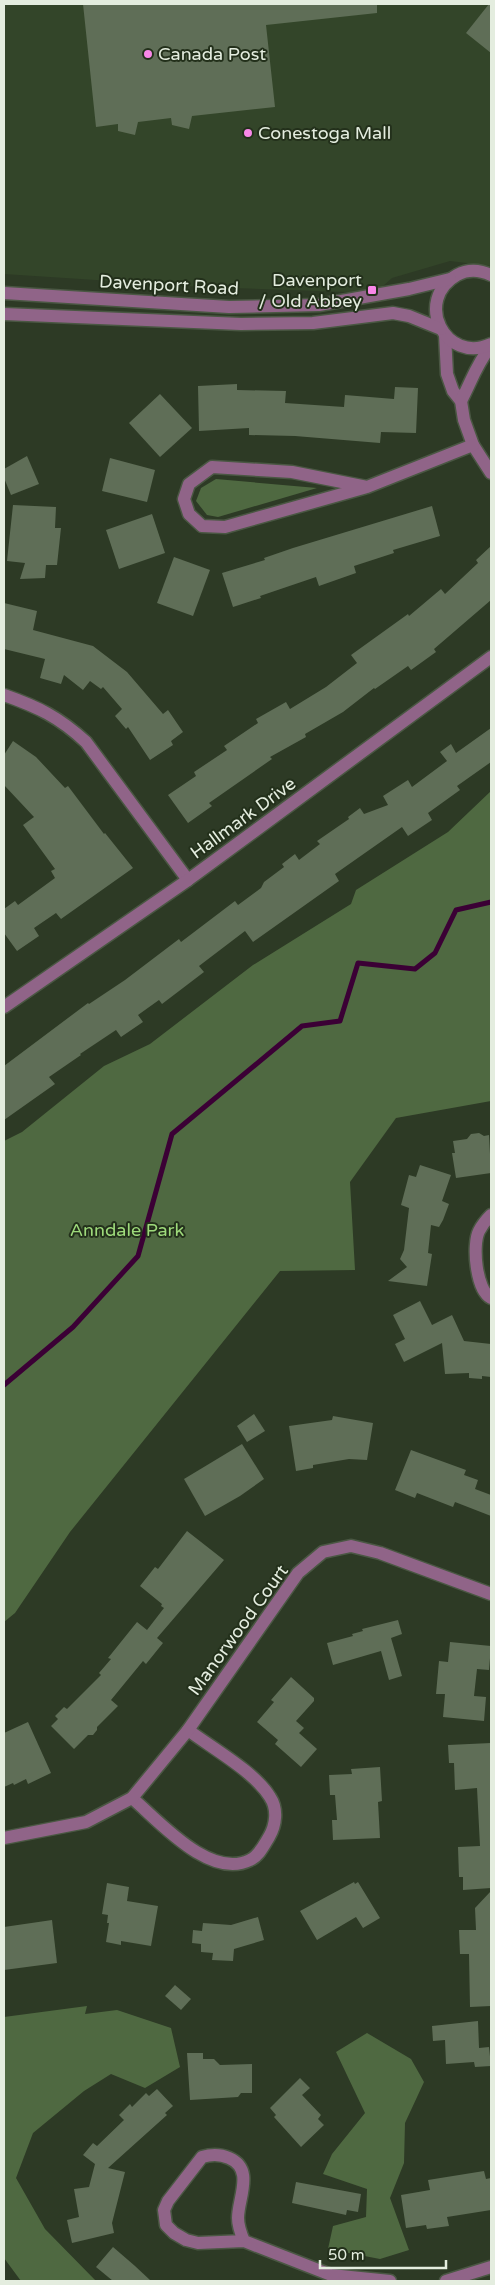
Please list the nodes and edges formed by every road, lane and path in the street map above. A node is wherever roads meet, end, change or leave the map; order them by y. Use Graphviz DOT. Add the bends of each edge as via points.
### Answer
graph roads {
  1 [pos="491,275"];
  2 [pos="450,279"];
  3 [pos="4,293"];
  4 [pos="4,314"];
  5 [pos="443,332"];
  6 [pos="491,345"];
  7 [pos="461,401"];
  8 [pos="473,445"];
  9 [pos="491,473"];
  10 [pos="367,487"];
  11 [pos="491,657"];
  12 [pos="4,695"];
  13 [pos="188,880"];
  14 [pos="4,990"];
  15 [pos="8,1004"];
  16 [pos="491,1215"];
  17 [pos="491,1298"];
  18 [pos="491,1594"];
  19 [pos="188,1730"];
  20 [pos="132,1798"];
  21 [pos="4,1838"];
  22 [pos="244,2241"];
  23 [pos="491,2267"];
  24 [pos="390,2281"];
  25 [pos="446,2281"];
  1 -- 2 [label="street, Davenport Road" via="470,271"];
  2 -- 3 [label="street, Davenport Road" via="320,305 229,307"];
  2 -- 5 [label="street" via="436,302 436,319"];
  4 -- 5 [label="street, Davenport Road" via="313,324 393,313 408,316"];
  5 -- 6 [label="street, Davenport Road" via="451,341 468,348"];
  5 -- 7 [label="street" via="447,374"];
  6 -- 7 [label="street" via="479,362"];
  7 -- 8 [label="street"];
  8 -- 9 [label="street"];
  8 -- 10 [label="street"];
  10 -- 10 [label="street" via="292,472 212,467 189,484 184,499 189,514 202,526 225,527"];
  11 -- 13 [label="street, Hallmark Drive"];
  12 -- 13 [label="street" via="51,714 86,742"];
  13 -- 15 [label="street, Hallmark Drive"];
  14 -- 15 [label="street, Hallmark Drive"];
  16 -- 17 [label="street" via="478,1232 476,1266 480,1283"];
  18 -- 19 [label="street, Manorwood Court" via="380,1552 351,1546 323,1552 298,1573"];
  19 -- 20 [label="street, Manorwood Court"];
  19 -- 20 [label="street" via="258,1781 271,1798 274,1829 262,1850 250,1860 226,1864 206,1860"];
  20 -- 21 [label="street, Manorwood Court" via="86,1822"];
  22 -- 22 [label="street" via="238,2218 243,2172 231,2159 220,2155 202,2157 168,2201 164,2210 166,2225 174,2234 198,2243"];
  22 -- 24 [label="street" via="331,2275"];
  23 -- 25 [label="street"];
}
